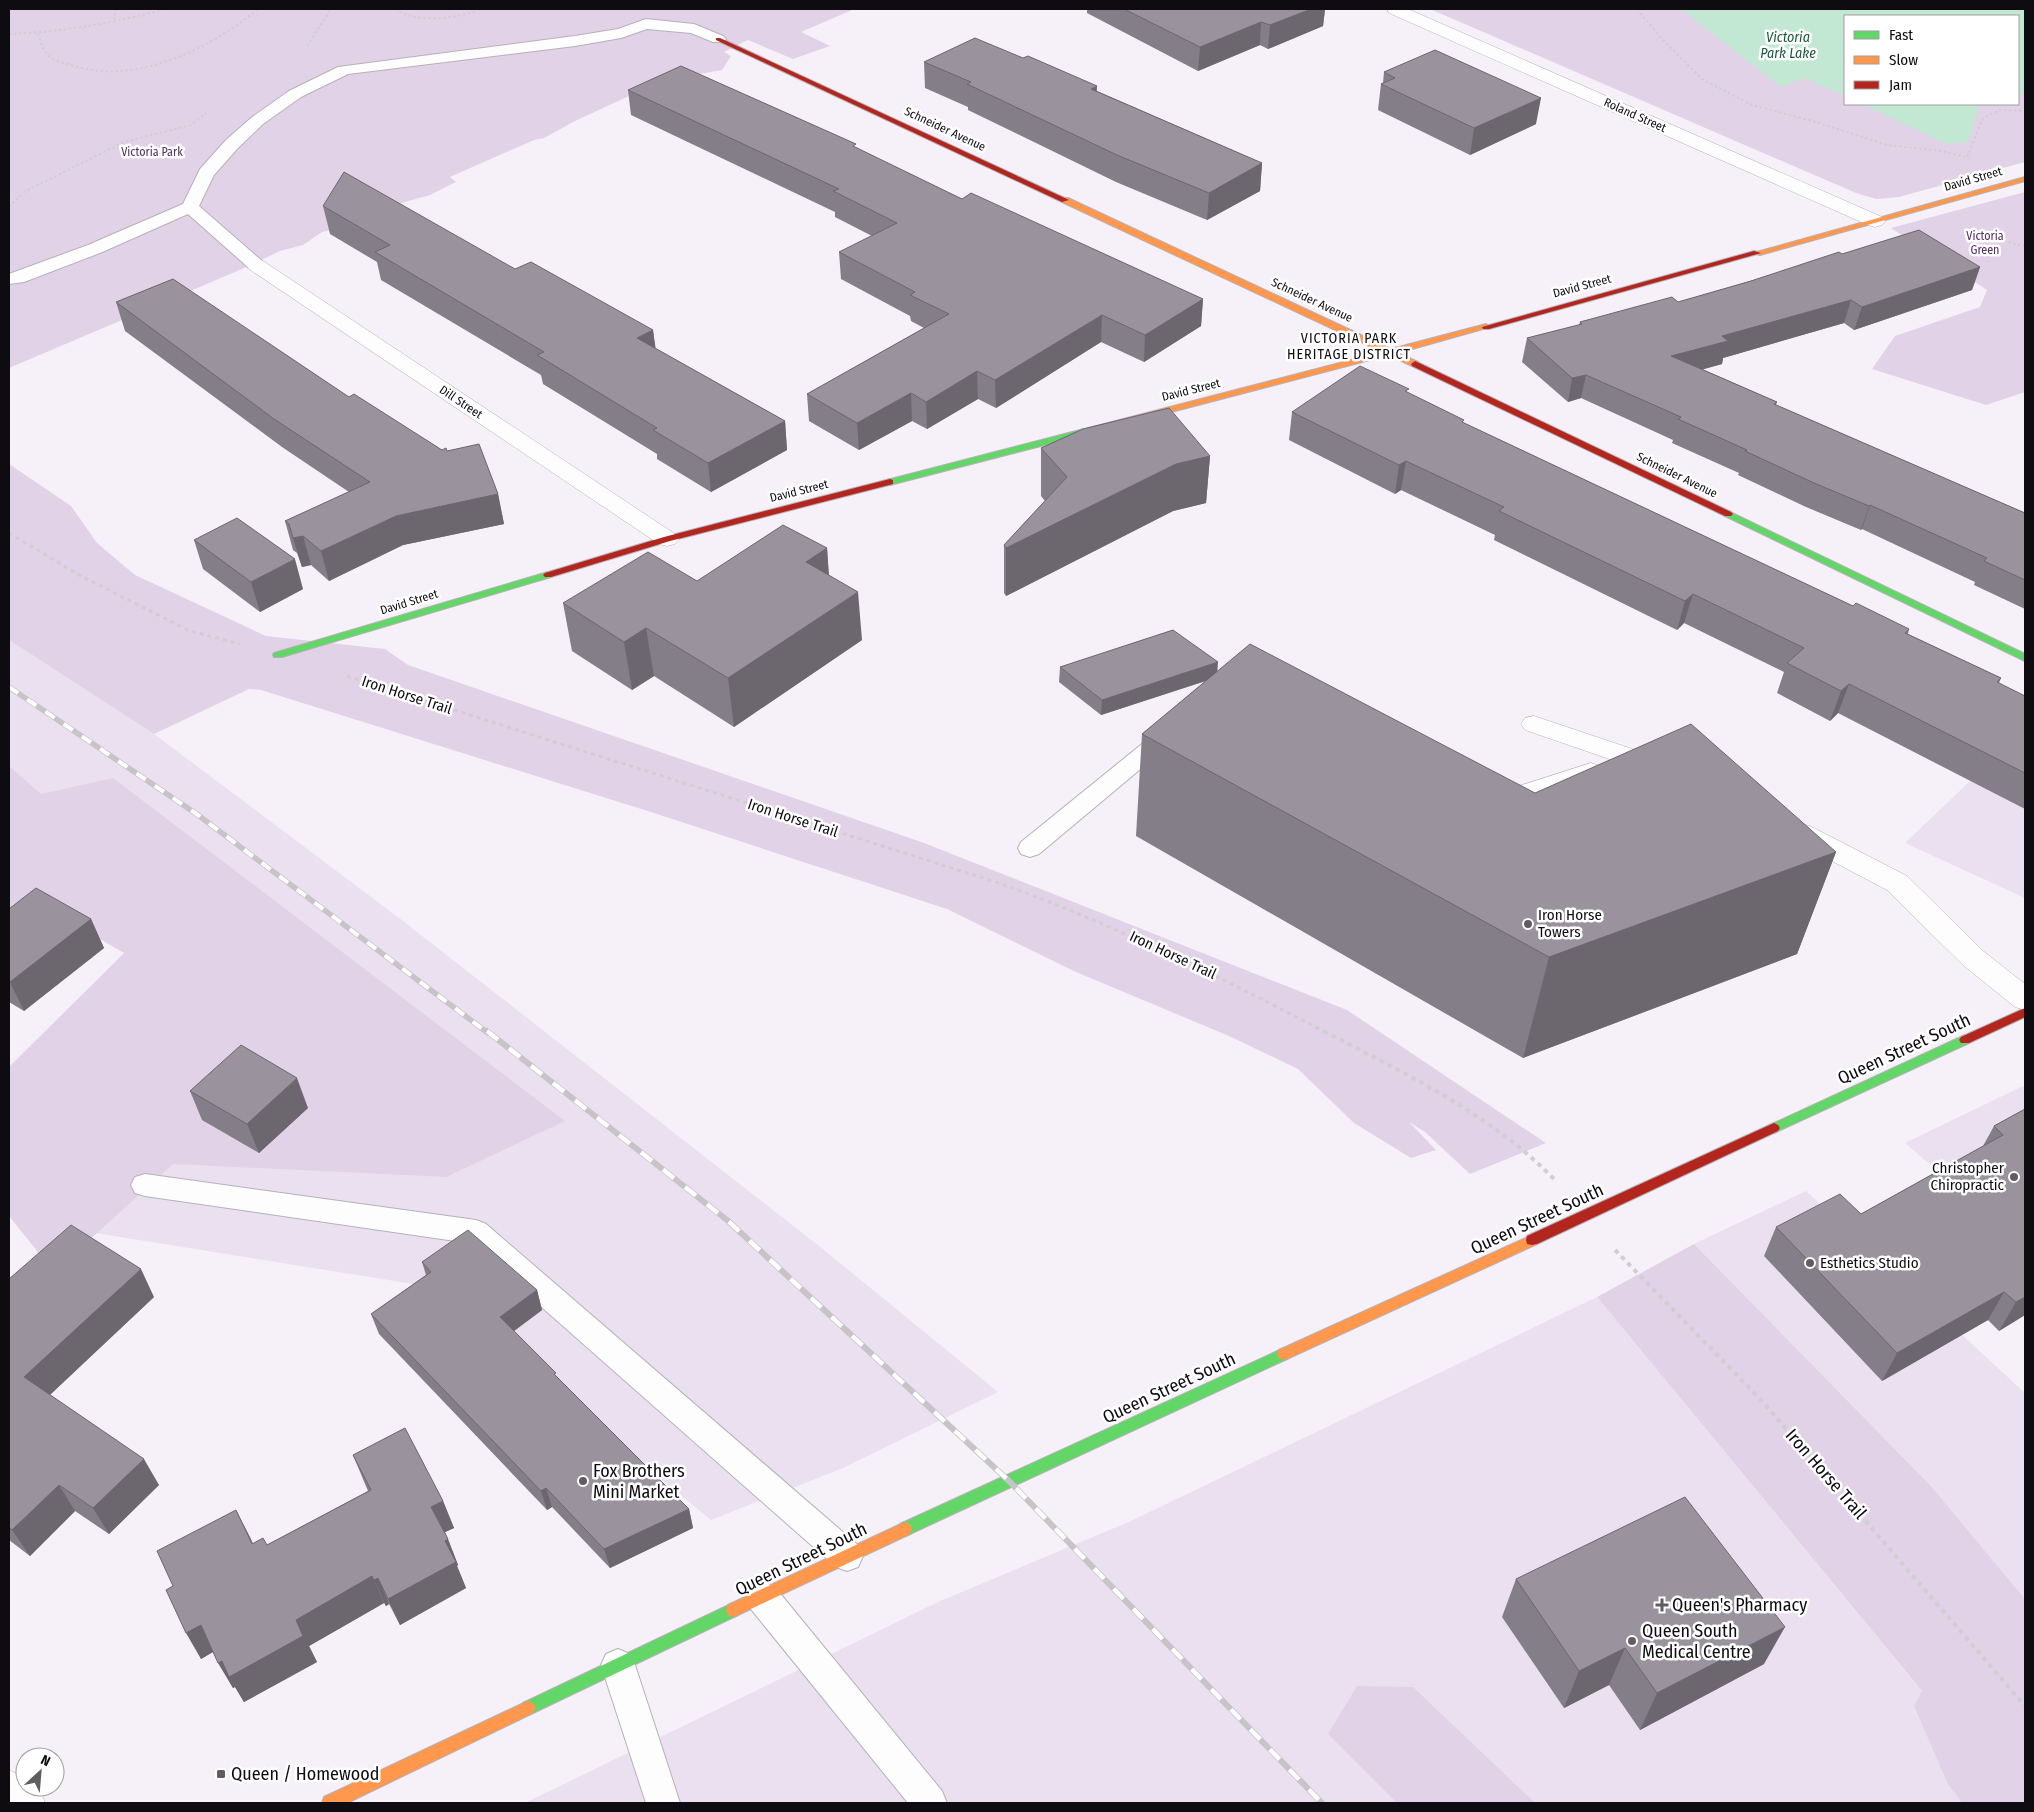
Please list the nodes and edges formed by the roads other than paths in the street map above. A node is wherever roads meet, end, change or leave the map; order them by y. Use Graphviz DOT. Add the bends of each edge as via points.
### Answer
graph roads {
  1 [pos="1395,9"];
  2 [pos="636,11"];
  3 [pos="646,24"];
  4 [pos="718,39"];
  5 [pos="2025,179"];
  6 [pos="190,207"];
  7 [pos="1875,221"];
  8 [pos="256,265"];
  9 [pos="9,279"];
  10 [pos="1392,353"];
  11 [pos="667,539"];
  12 [pos="278,655"];
  13 [pos="2025,658"];
  14 [pos="1185,725"];
  15 [pos="1680,774"];
  16 [pos="1472,802"];
  17 [pos="1776,820"];
  18 [pos="1030,848"];
  19 [pos="2025,998"];
  20 [pos="2025,1012"];
  21 [pos="145,1185"];
  22 [pos="847,1556"];
  23 [pos="762,1597"];
  24 [pos="618,1665"];
  25 [pos="9,1789"];
  26 [pos="26,1803"];
  27 [pos="330,1803"];
  28 [pos="663,1803"];
  29 [pos="930,1803"];
  1 -- 7 [label="street, Roland Street"];
  2 -- 3 [label="lane"];
  3 -- 4 [label="lane" via="694,28"];
  3 -- 6 [label="lane" via="621,33 575,41 344,70 295,94 257,121 206,173"];
  4 -- 10 [label="street, Schneider Avenue"];
  5 -- 7 [label="street, David Street"];
  6 -- 8 [label="lane"];
  6 -- 9 [label="lane" via="94,249"];
  7 -- 10 [label="street, David Street"];
  8 -- 11 [label="street, Dill Street"];
  10 -- 11 [label="street, David Street"];
  10 -- 13 [label="street, Schneider Avenue"];
  11 -- 12 [label="street, David Street"];
  14 -- 18 [label="lane" via="1176,728"];
  15 -- 16 [label="street" via="1633,759 1481,807"];
  17 -- 19 [label="street" via="1897,883 1972,958"];
  20 -- 22 [label="street, Queen Street South"];
  21 -- 22 [label="lane" via="476,1232"];
  22 -- 23 [label="street, Queen Street South"];
  23 -- 24 [label="street, Queen Street South"];
  23 -- 29 [label="lane"];
  24 -- 27 [label="street, Queen Street South"];
  24 -- 28 [label="lane"];
  25 -- 26 [label="street"];
}
